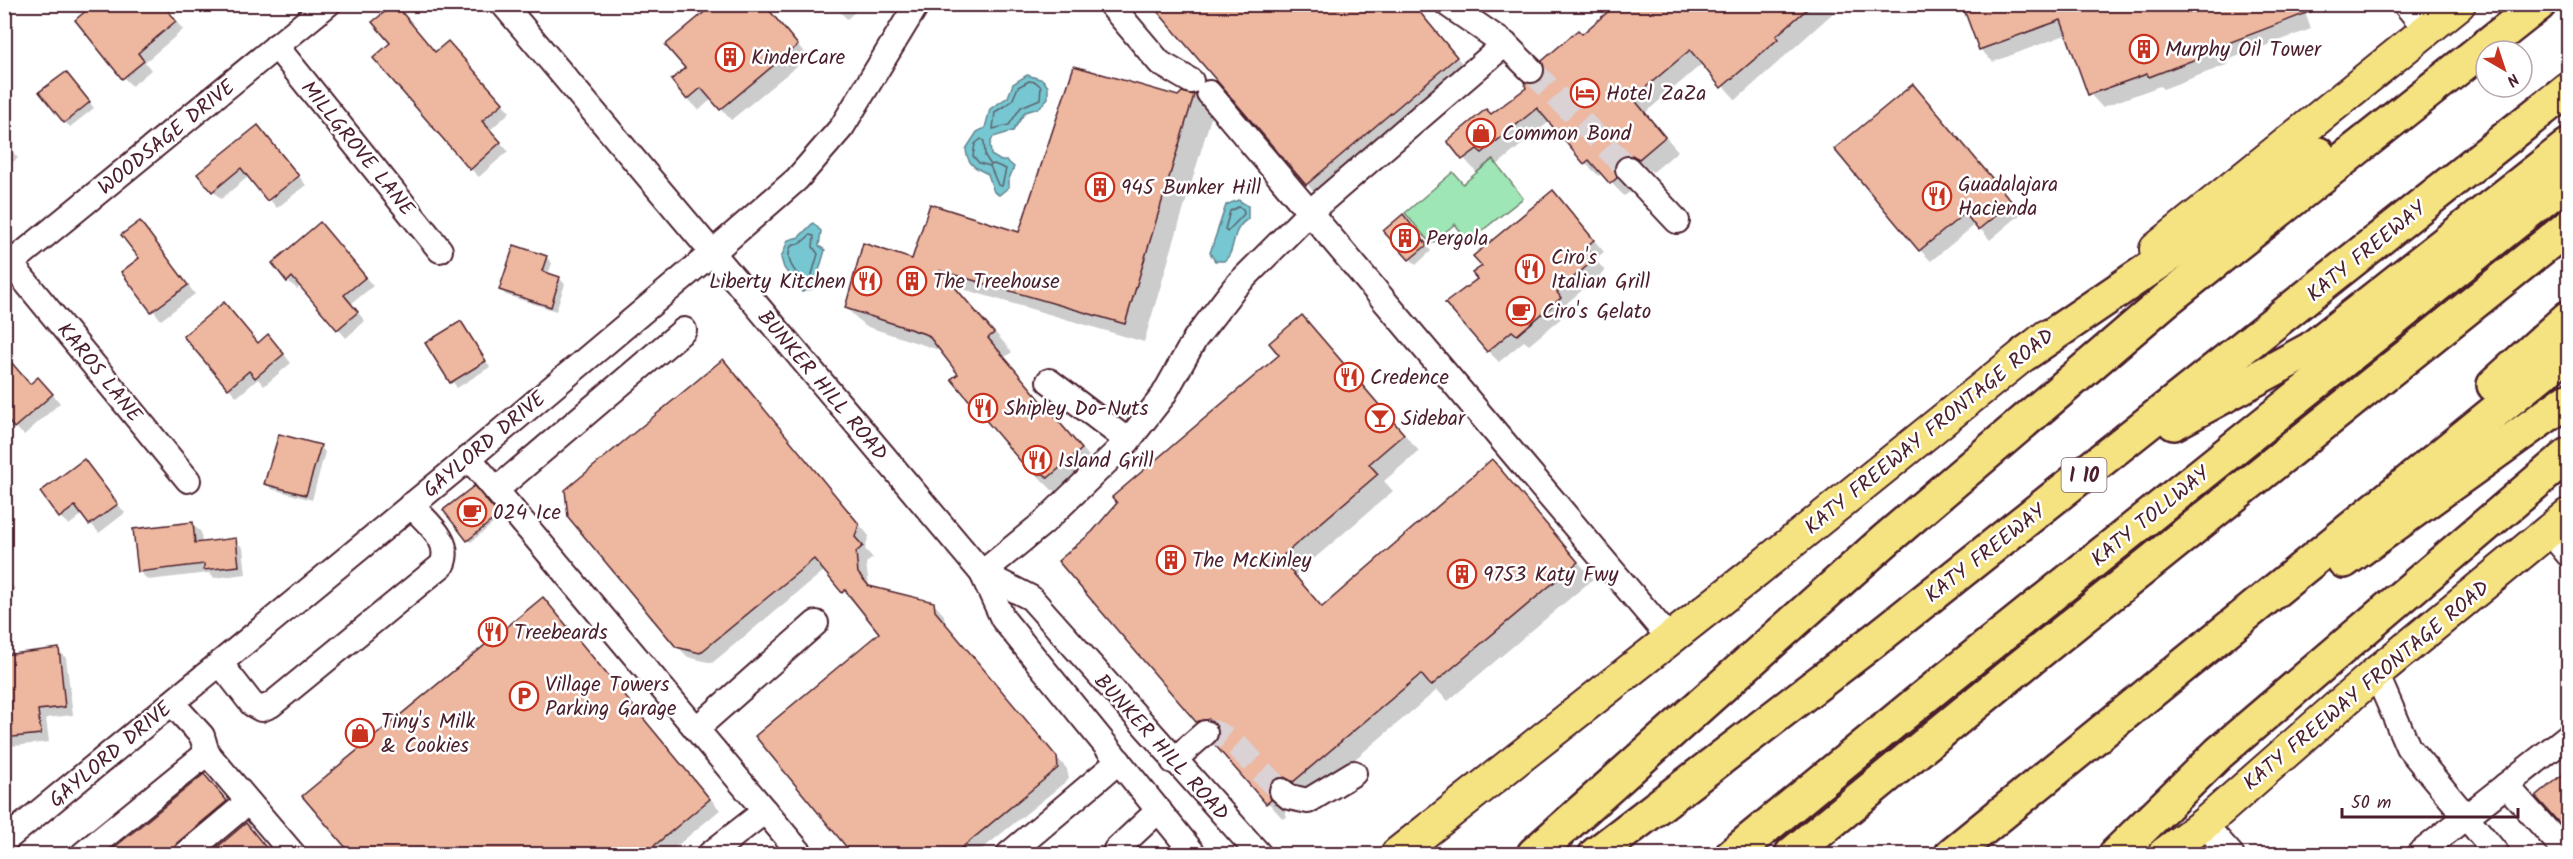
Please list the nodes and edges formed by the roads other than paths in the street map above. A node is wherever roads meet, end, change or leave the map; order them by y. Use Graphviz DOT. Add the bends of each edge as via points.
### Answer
graph roads {
  1 [pos="328,4"];
  2 [pos="502,4"];
  3 [pos="917,4"];
  4 [pos="1110,4"];
  5 [pos="1447,4"];
  6 [pos="2405,4"];
  7 [pos="2459,4"];
  8 [pos="2538,4"];
  9 [pos="2427,30"];
  10 [pos="1505,44"];
  11 [pos="276,46"];
  12 [pos="1531,70"];
  13 [pos="2568,89"];
  14 [pos="2568,146"];
  15 [pos="1628,169"];
  16 [pos="2568,180"];
  17 [pos="1311,211"];
  18 [pos="1677,220"];
  19 [pos="2568,227"];
  20 [pos="440,250"];
  21 [pos="712,253"];
  22 [pos="8,267"];
  23 [pos="2568,318"];
  24 [pos="684,330"];
  25 [pos="2568,352"];
  26 [pos="2026,353"];
  27 [pos="1049,381"];
  28 [pos="2568,400"];
  29 [pos="1128,441"];
  30 [pos="2568,455"];
  31 [pos="469,458"];
  32 [pos="2098,464"];
  33 [pos="188,480"];
  34 [pos="496,490"];
  35 [pos="411,505"];
  36 [pos="2562,533"];
  37 [pos="982,573"];
  38 [pos="816,623"];
  39 [pos="1670,639"];
  40 [pos="220,663"];
  41 [pos="2181,667"];
  42 [pos="2376,673"];
  43 [pos="172,703"];
  44 [pos="696,729"];
  45 [pos="1205,733"];
  46 [pos="2568,736"];
  47 [pos="2081,749"];
  48 [pos="207,753"];
  49 [pos="1119,761"];
  50 [pos="1173,761"];
  51 [pos="1354,773"];
  52 [pos="2506,785"];
  53 [pos="1282,791"];
  54 [pos="248,802"];
  55 [pos="1159,810"];
  56 [pos="765,811"];
  57 [pos="1446,816"];
  58 [pos="2466,817"];
  59 [pos="2204,824"];
  60 [pos="4,841"];
  61 [pos="1116,853"];
  62 [pos="2424,853"];
  63 [pos="291,854"];
  64 [pos="2568,854"];
  65 [pos="83,855"];
  66 [pos="186,855"];
  67 [pos="710,855"];
  68 [pos="801,855"];
  69 [pos="1009,855"];
  70 [pos="1194,855"];
  71 [pos="1259,855"];
  72 [pos="1397,855"];
  73 [pos="1429,855"];
  74 [pos="1534,855"];
  75 [pos="1596,855"];
  76 [pos="1733,855"];
  77 [pos="1792,855"];
  78 [pos="1952,855"];
  79 [pos="2116,855"];
  80 [pos="2164,855"];
  81 [pos="2231,855"];
  82 [pos="2497,855"];
  1 -- 11 [label="street, WOODSAGE DRIVE"];
  2 -- 21 [label="street, BUNKER HILL ROAD"];
  3 -- 21 [label="street, GAYLORD DRIVE" via="842,127 796,179"];
  4 -- 17 [label="street" via="1160,63 1200,87"];
  5 -- 10 [label="street"];
  6 -- 9 [label="street"];
  7 -- 9 [label="main road, KATY FREEWAY FRONTAGE ROAD"];
  8 -- 26 [label="highway"];
  8 -- 74 [label="highway" via="2166,300 1882,543"];
  9 -- 26 [label="main road, KATY FREEWAY FRONTAGE ROAD"];
  10 -- 12 [label="street"];
  10 -- 17 [label="street"];
  11 -- 20 [label="street, MILLGROVE LANE"];
  11 -- 22 [label="street, WOODSAGE DRIVE"];
  13 -- 32 [label="highway, KATY FREEWAY / I 10"];
  14 -- 32 [label="highway" via="2312,349"];
  15 -- 18 [label="street"];
  16 -- 76 [label="highway, KATY TOLLWAY"];
  17 -- 29 [label="street" via="1235,287 1195,339 1163,396"];
  17 -- 39 [label="street"];
  19 -- 77 [label="highway, KATY TOLLWAY"];
  21 -- 31 [label="street, GAYLORD DRIVE"];
  21 -- 37 [label="street, BUNKER HILL ROAD"];
  22 -- 33 [label="street, KAROS LANE"];
  23 -- 41 [label="highway"];
  24 -- 34 [label="street"];
  25 -- 41 [label="highway"];
  26 -- 39 [label="main road, KATY FREEWAY FRONTAGE ROAD"];
  27 -- 29 [label="street"];
  28 -- 47 [label="highway"];
  29 -- 37 [label="street" via="1043,523"];
  30 -- 79 [label="highway" via="2219,753"];
  31 -- 34 [label="street"];
  31 -- 35 [label="street, GAYLORD DRIVE"];
  32 -- 75 [label="highway, KATY FREEWAY / I 10"];
  34 -- 44 [label="street"];
  35 -- 40 [label="street, GAYLORD DRIVE"];
  35 -- 40 [label="street" via="446,545 442,565 271,705 261,709 252,704"];
  36 -- 42 [label="main road, KATY FREEWAY FRONTAGE ROAD"];
  37 -- 49 [label="street, BUNKER HILL ROAD" via="1003,619"];
  37 -- 50 [label="street, BUNKER HILL ROAD" via="1031,598"];
  38 -- 44 [label="street"];
  39 -- 57 [label="main road, KATY FREEWAY FRONTAGE ROAD"];
  40 -- 43 [label="street, GAYLORD DRIVE"];
  41 -- 47 [label="highway"];
  42 -- 58 [label="street" via="2408,747"];
  42 -- 59 [label="main road, KATY FREEWAY FRONTAGE ROAD"];
  43 -- 48 [label="street" via="202,736"];
  43 -- 60 [label="street, GAYLORD DRIVE"];
  44 -- 56 [label="street"];
  45 -- 50 [label="street"];
  46 -- 52 [label="street"];
  47 -- 78 [label="highway"];
  48 -- 54 [label="street"];
  48 -- 65 [label="street"];
  49 -- 55 [label="street, BUNKER HILL ROAD"];
  49 -- 69 [label="street"];
  50 -- 71 [label="street, BUNKER HILL ROAD"];
  51 -- 53 [label="street" via="1308,801 1289,797"];
  52 -- 58 [label="street"];
  52 -- 64 [label="street"];
  54 -- 63 [label="street"];
  54 -- 66 [label="street"];
  55 -- 61 [label="street"];
  55 -- 70 [label="street, BUNKER HILL ROAD"];
  56 -- 67 [label="street"];
  56 -- 68 [label="street"];
  57 -- 72 [label="main road, KATY FREEWAY FRONTAGE ROAD"];
  57 -- 73 [label="main road"];
  58 -- 62 [label="street"];
  58 -- 82 [label="street"];
  59 -- 80 [label="main road, KATY FREEWAY FRONTAGE ROAD"];
  59 -- 81 [label="street"];
}
